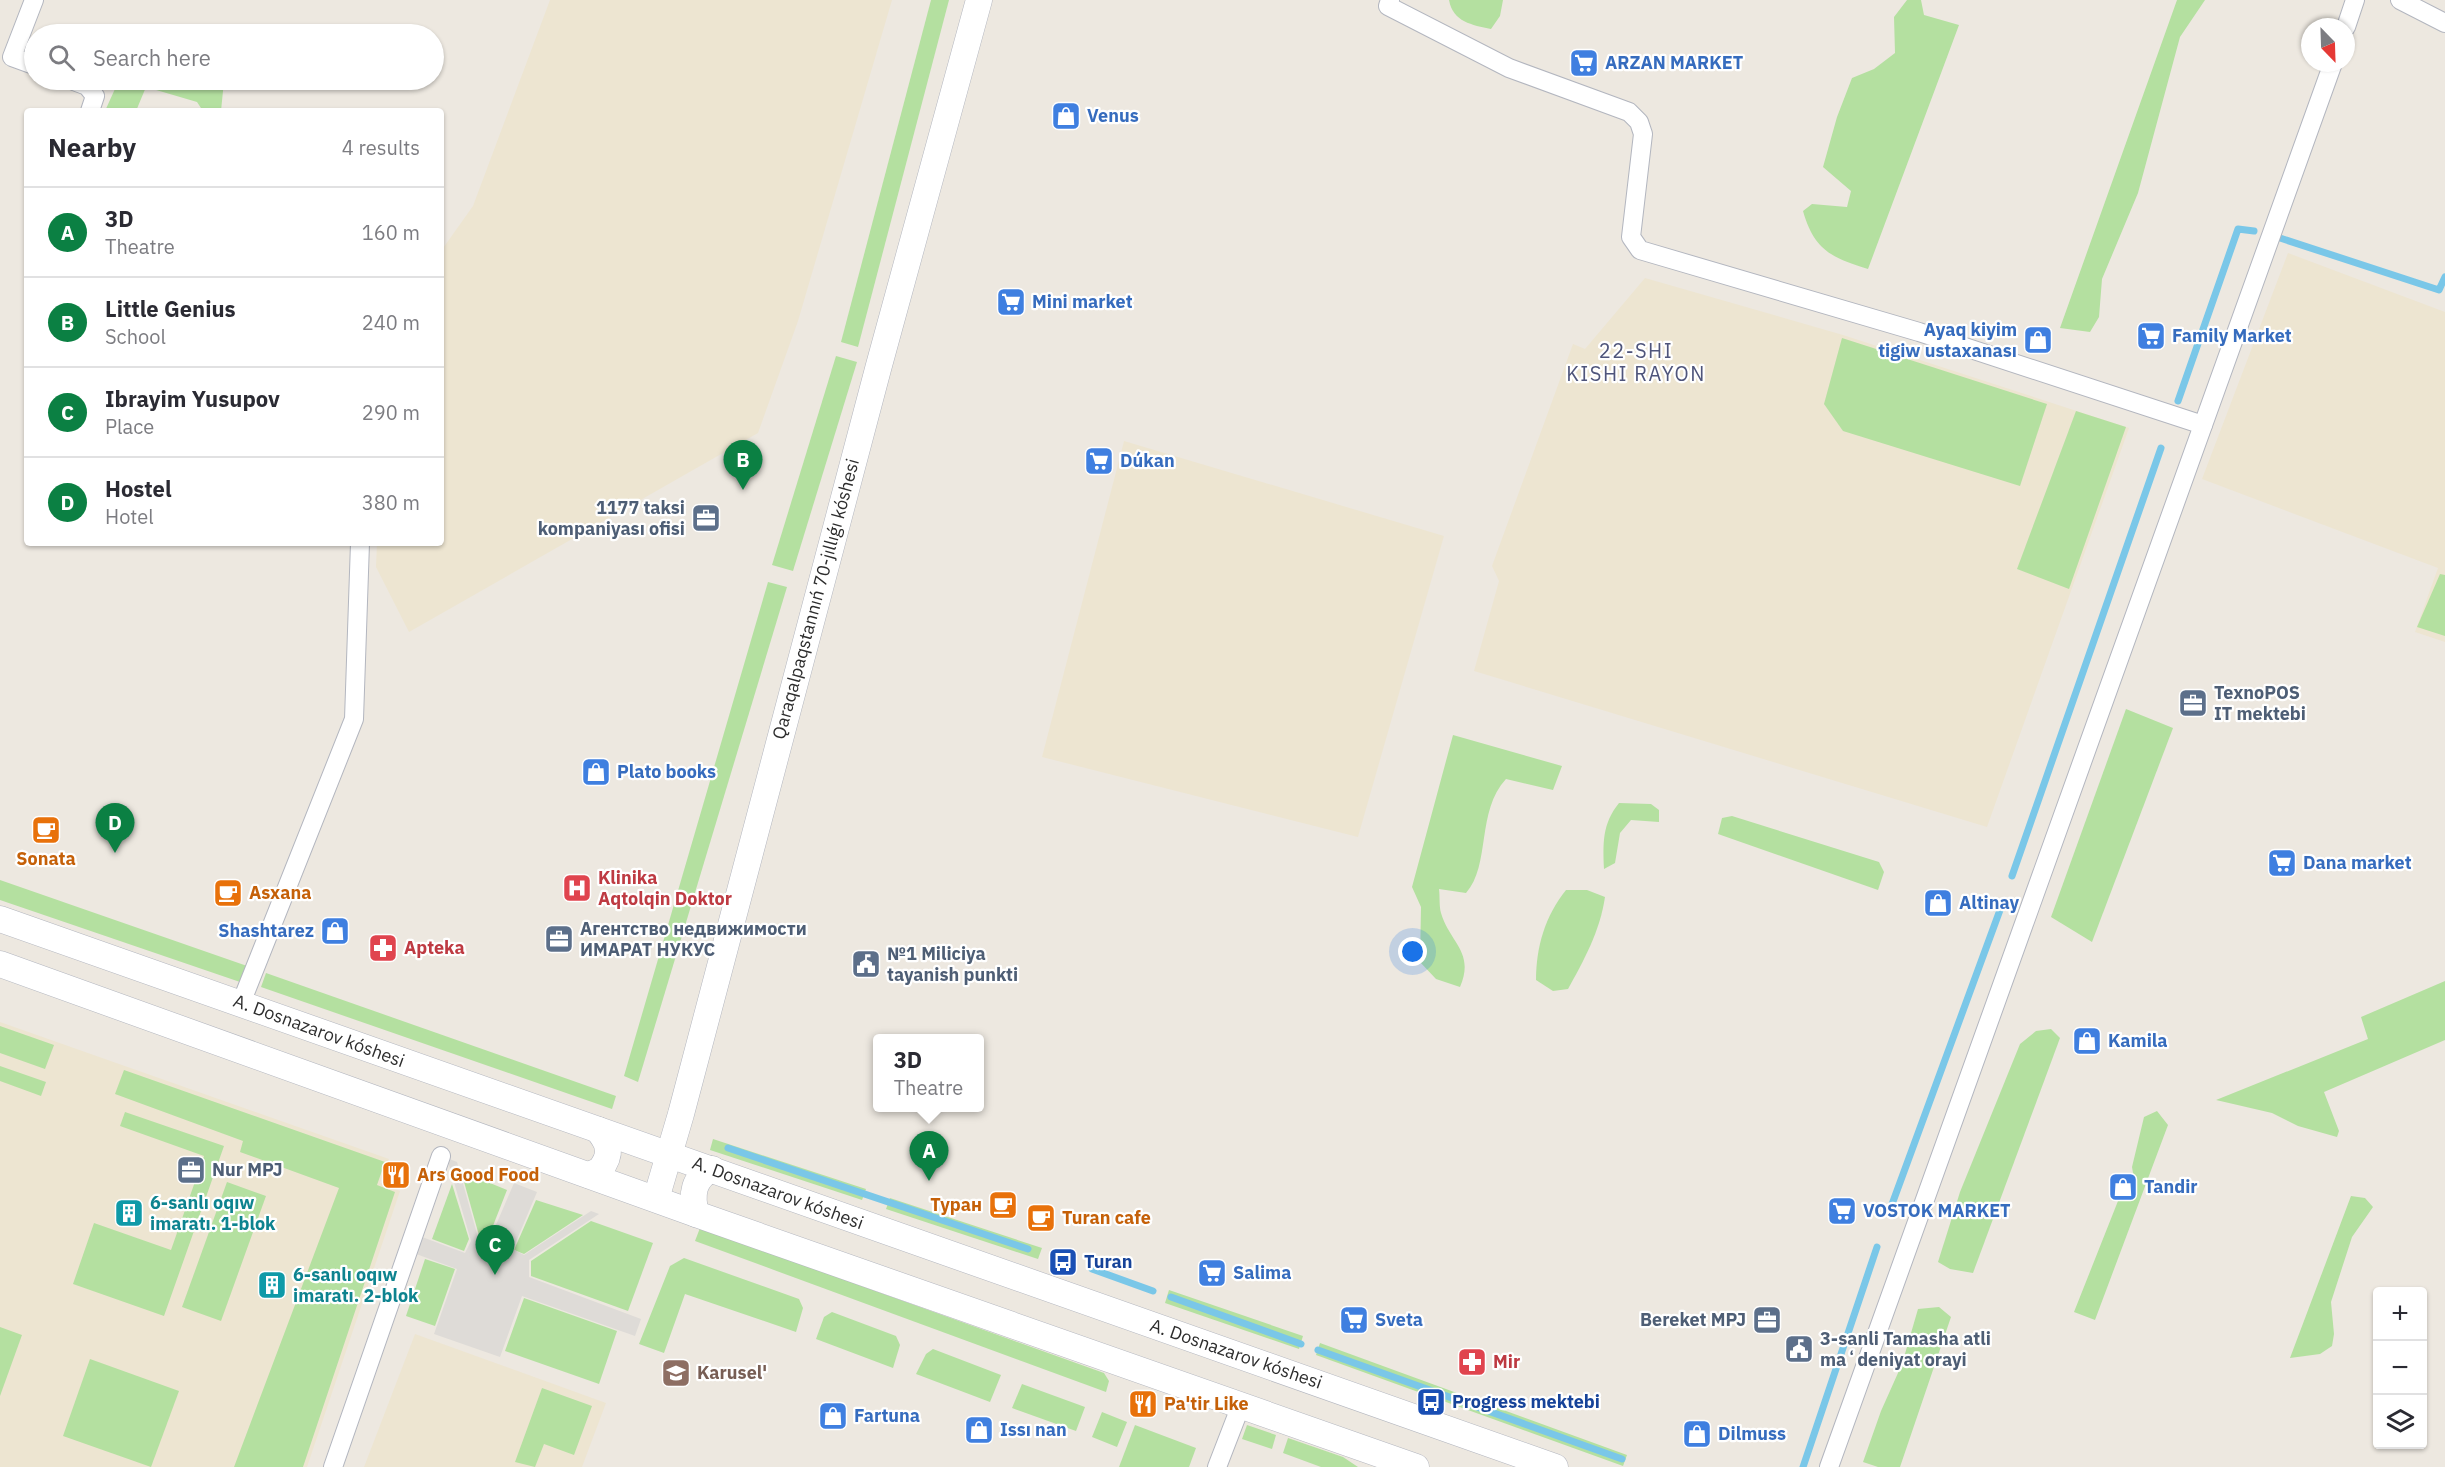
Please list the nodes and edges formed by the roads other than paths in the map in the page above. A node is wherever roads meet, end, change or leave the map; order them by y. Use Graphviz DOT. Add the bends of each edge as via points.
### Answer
graph roads {
  1 [pos="34,0"];
  2 [pos="979,0"];
  3 [pos="1390,0"];
  4 [pos="2355,0"];
  5 [pos="2400,0"];
  6 [pos="2349,18"];
  7 [pos="2445,23"];
  8 [pos="25,24"];
  9 [pos="24,26"];
  10 [pos="24,61"];
  11 [pos="2330,72"];
  12 [pos="90,90"];
  13 [pos="91,108"];
  14 [pos="2203,425"];
  15 [pos="360,546"];
  16 [pos="0,919"];
  17 [pos="0,964"];
  18 [pos="241,1003"];
  19 [pos="598,1130"];
  20 [pos="670,1154"];
  21 [pos="441,1156"];
  22 [pos="712,1169"];
  23 [pos="589,1175"];
  24 [pos="656,1199"];
  25 [pos="696,1214"];
  26 [pos="1241,1405"];
  27 [pos="333,1467"];
  28 [pos="1217,1467"];
  29 [pos="1416,1467"];
  30 [pos="1555,1467"];
  31 [pos="1829,1467"];
  1 -- 8 [label="street"];
  2 -- 20 [label="main road, Qaraqalpaqstannıń 70-jıllıǵı kóshesi"];
  3 -- 14 [label="street" via="1388,6 1509,68 1629,112 1639,122 1643,134 1631,237 1640,250 1919,332"];
  4 -- 6 [label="street"];
  5 -- 7 [label="street"];
  9 -- 10 [label="street" via="12,57"];
  11 -- 14 [label="street"];
  12 -- 13 [label="street" via="95,96"];
  14 -- 31 [label="street"];
  15 -- 18 [label="street" via="354,719"];
  16 -- 18 [label="main road, A. Dosnazarov kóshesi"];
  17 -- 23 [label="main road"];
  18 -- 19 [label="main road, A. Dosnazarov kóshesi"];
  19 -- 20 [label="main road, A. Dosnazarov kóshesi"];
  19 -- 23 [label="main road" via="608,1142 609,1152 600,1170"];
  20 -- 22 [label="main road, A. Dosnazarov kóshesi"];
  20 -- 24 [label="main road, Qaraqalpaqstannıń 70-jıllıǵı kóshesi"];
  21 -- 27 [label="street"];
  22 -- 25 [label="main road" via="696,1182"];
  22 -- 30 [label="main road, A. Dosnazarov kóshesi"];
  23 -- 24 [label="main road"];
  24 -- 25 [label="main road"];
  25 -- 26 [label="main road"];
  26 -- 28 [label="street"];
  26 -- 29 [label="main road"];
}
